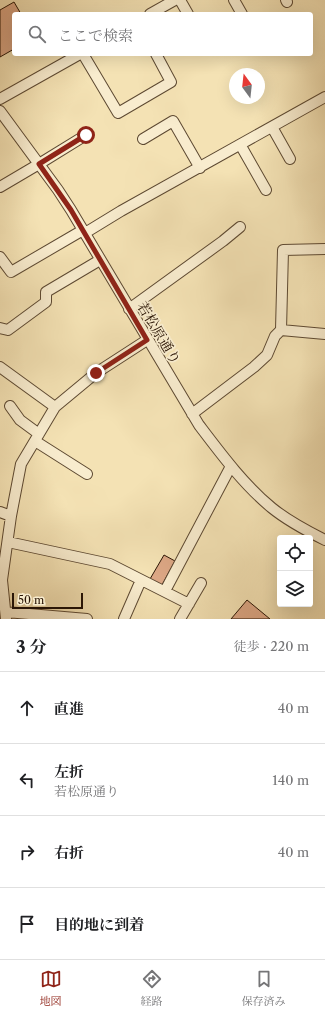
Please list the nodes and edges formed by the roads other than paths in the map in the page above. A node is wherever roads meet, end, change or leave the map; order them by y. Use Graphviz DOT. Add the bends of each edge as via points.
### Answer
graph roads {
  1 [pos="175,0"];
  2 [pos="180,0"];
  3 [pos="234,0"];
  4 [pos="154,12"];
  5 [pos="187,12"];
  6 [pos="241,12"];
  7 [pos="76,56"];
  8 [pos="84,56"];
  9 [pos="157,56"];
  10 [pos="325,97"];
  11 [pos="0,99"];
  12 [pos="0,111"];
  13 [pos="272,127"];
  14 [pos="86,135"];
  15 [pos="143,139"];
  16 [pos="241,146"];
  17 [pos="290,159"];
  18 [pos="39,164"];
  19 [pos="200,168"];
  20 [pos="0,187"];
  21 [pos="266,190"];
  22 [pos="240,227"];
  23 [pos="84,232"];
  24 [pos="325,249"];
  25 [pos="0,257"];
  26 [pos="100,260"];
  27 [pos="129,309"];
  28 [pos="0,328"];
  29 [pos="281,330"];
  30 [pos="325,334"];
  31 [pos="147,340"];
  32 [pos="0,367"];
  33 [pos="10,406"];
  34 [pos="55,407"];
  35 [pos="192,414"];
  36 [pos="37,438"];
  37 [pos="231,466"];
  38 [pos="88,474"];
  39 [pos="0,512"];
  40 [pos="11,516"];
  41 [pos="325,540"];
  42 [pos="8,542"];
  43 [pos="1,580"];
  44 [pos="141,580"];
  45 [pos="201,583"];
  46 [pos="165,591"];
  47 [pos="189,604"];
  48 [pos="5,617"];
  49 [pos="87,619"];
  50 [pos="124,619"];
  51 [pos="180,619"];
  1 -- 4 [label="street"];
  2 -- 5 [label="street"];
  3 -- 6 [label="street"];
  7 -- 11 [label="street"];
  8 -- 9 [label="street" via="118,113 171,82"];
  10 -- 13 [label="street"];
  12 -- 18 [label="street, 若松原通り"];
  13 -- 16 [label="street"];
  13 -- 17 [label="street"];
  14 -- 18 [label="street"];
  15 -- 19 [label="street" via="173,121"];
  16 -- 19 [label="street"];
  16 -- 21 [label="street"];
  18 -- 20 [label="street"];
  18 -- 23 [label="street, 若松原通り"];
  19 -- 23 [label="street"];
  22 -- 27 [label="street"];
  23 -- 25 [label="street" via="10,272"];
  23 -- 26 [label="street, 若松原通り"];
  24 -- 29 [label="street" via="284,250"];
  26 -- 27 [label="street, 若松原通り"];
  26 -- 28 [label="street" via="46,292 46,302 8,330"];
  27 -- 31 [label="street, 若松原通り"];
  29 -- 30 [label="street"];
  29 -- 35 [label="street" via="274,336 267,355"];
  31 -- 34 [label="street" via="96,373"];
  31 -- 35 [label="street, 若松原通り"];
  32 -- 34 [label="street"];
  33 -- 36 [label="street"];
  34 -- 36 [label="street"];
  35 -- 37 [label="street, 若松原通り"];
  36 -- 38 [label="street"];
  36 -- 40 [label="street" via="21,464"];
  37 -- 41 [label="street, 若松原通り" via="274,509"];
  37 -- 46 [label="street"];
  39 -- 40 [label="street"];
  40 -- 42 [label="street"];
  42 -- 43 [label="street"];
  42 -- 44 [label="street" via="110,564"];
  43 -- 48 [label="street"];
  44 -- 46 [label="street"];
  44 -- 50 [label="street"];
  45 -- 47 [label="street"];
  46 -- 47 [label="street"];
  47 -- 51 [label="street"];
  48 -- 49 [label="street"];
}
